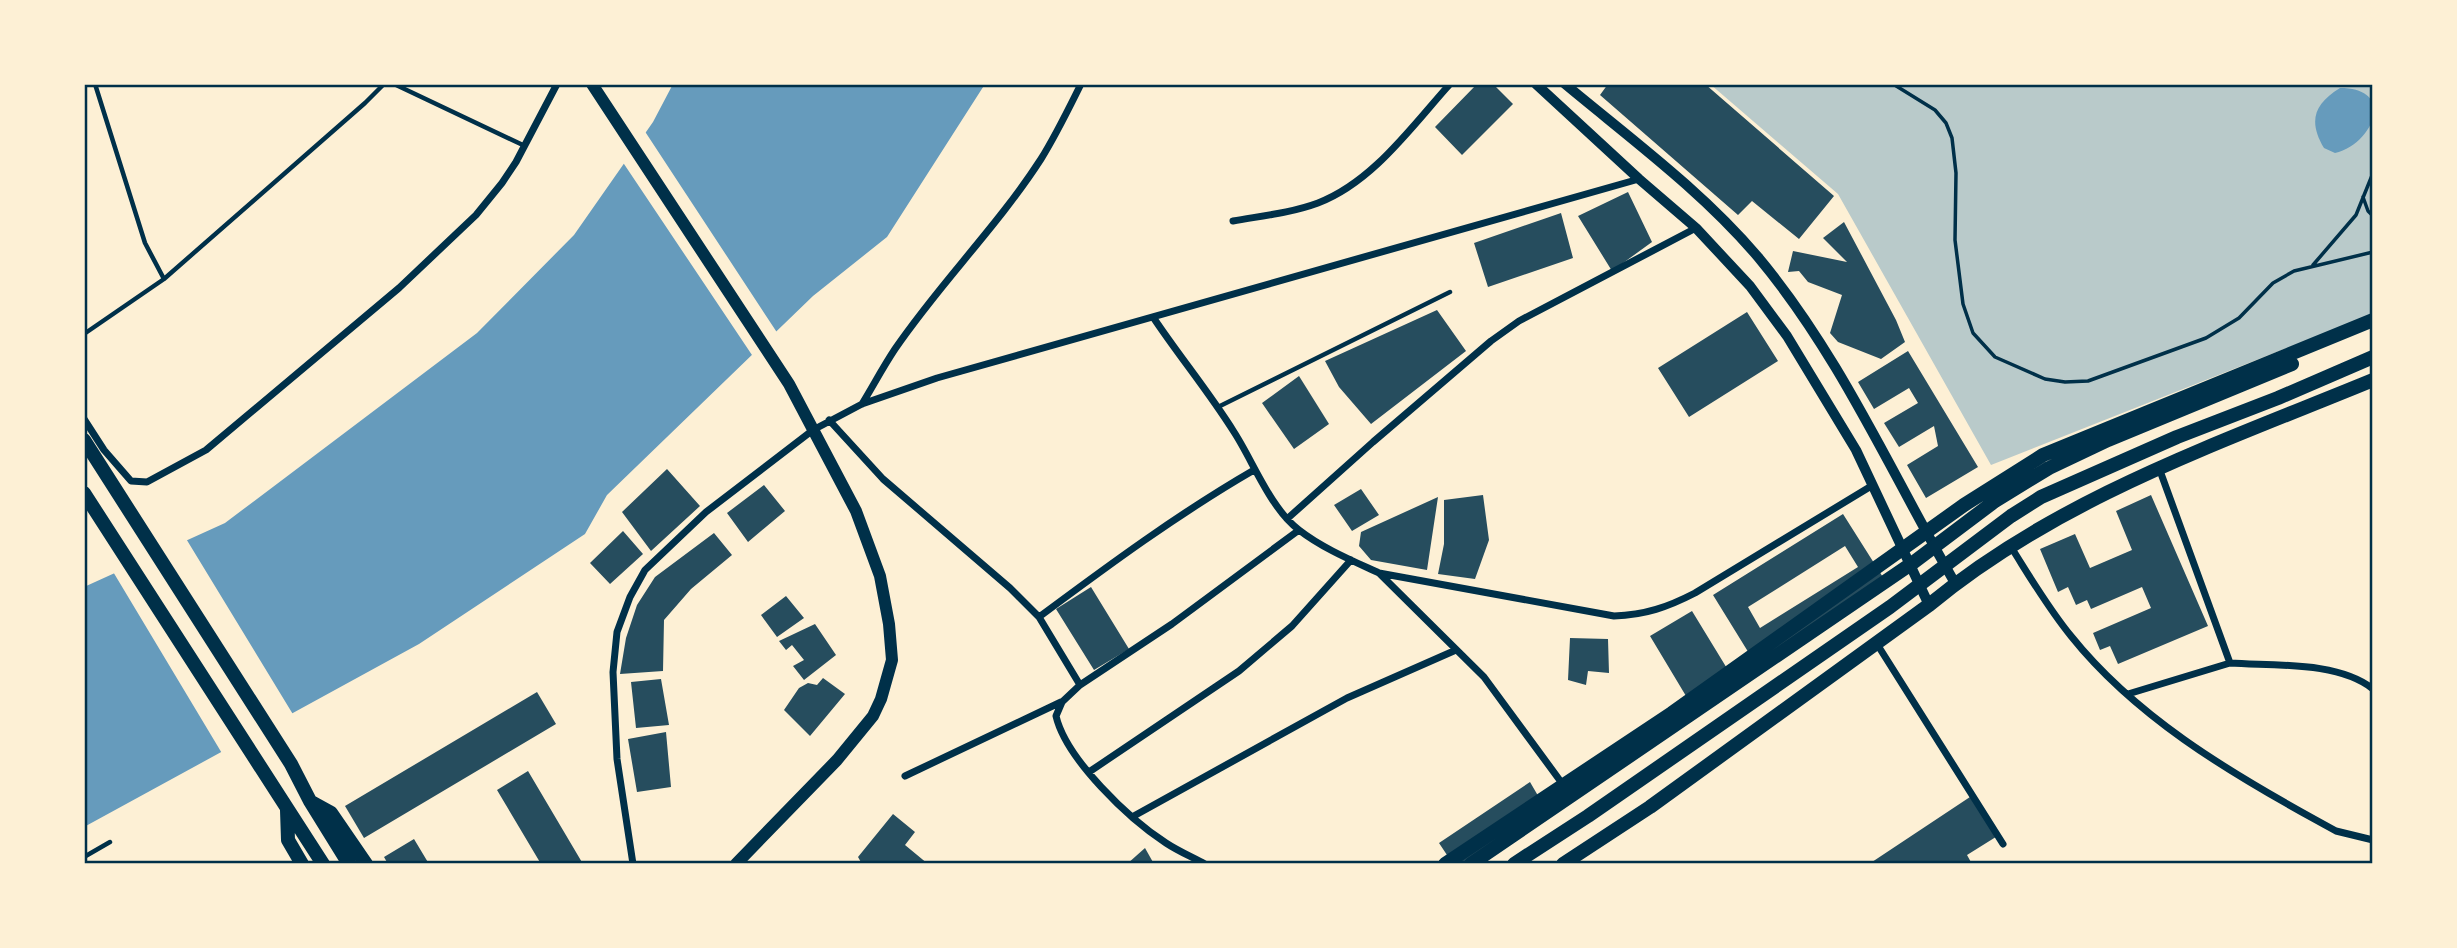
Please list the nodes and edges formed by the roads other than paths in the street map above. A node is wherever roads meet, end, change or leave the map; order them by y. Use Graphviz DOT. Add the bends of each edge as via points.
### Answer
graph roads {
  1 [pos="95,84"];
  2 [pos="384,84"];
  3 [pos="394,84"];
  4 [pos="557,84"];
  5 [pos="1081,84"];
  6 [pos="1450,84"];
  7 [pos="1536,84"];
  8 [pos="1565,84"];
  9 [pos="594,86"];
  10 [pos="524,146"];
  11 [pos="1639,179"];
  12 [pos="1233,221"];
  13 [pos="1696,228"];
  14 [pos="164,279"];
  15 [pos="1450,292"];
  16 [pos="1153,317"];
  17 [pos="2373,320"];
  18 [pos="2373,328"];
  19 [pos="84,334"];
  20 [pos="2373,357"];
  21 [pos="2373,380"];
  22 [pos="862,404"];
  23 [pos="1217,408"];
  24 [pos="84,419"];
  25 [pos="829,420"];
  26 [pos="813,430"];
  27 [pos="84,440"];
  28 [pos="2159,468"];
  29 [pos="1254,470"];
  30 [pos="1873,485"];
  31 [pos="84,493"];
  32 [pos="1287,519"];
  33 [pos="1299,530"];
  34 [pos="1926,532"];
  35 [pos="2011,547"];
  36 [pos="1903,548"];
  37 [pos="1350,560"];
  38 [pos="1379,573"];
  39 [pos="1955,583"];
  40 [pos="1929,605"];
  41 [pos="1039,617"];
  42 [pos="1876,643"];
  43 [pos="1456,650"];
  44 [pos="2230,663"];
  45 [pos="1080,685"];
  46 [pos="2373,689"];
  47 [pos="2128,694"];
  48 [pos="1062,702"];
  49 [pos="1089,772"];
  50 [pos="905,776"];
  51 [pos="1564,786"];
  52 [pos="310,802"];
  53 [pos="287,809"];
  54 [pos="1132,817"];
  55 [pos="2373,840"];
  56 [pos="110,842"];
  57 [pos="2003,844"];
  58 [pos="84,857"];
  59 [pos="302,864"];
  60 [pos="323,864"];
  61 [pos="349,864"];
  62 [pos="366,864"];
  63 [pos="633,864"];
  64 [pos="736,864"];
  65 [pos="1205,864"];
  66 [pos="1446,864"];
  67 [pos="1471,864"];
  68 [pos="1514,864"];
  69 [pos="1563,864"];
  1 -- 14 [label="lane" via="145,243"];
  2 -- 14 [label="lane"];
  3 -- 10 [label="lane"];
  4 -- 10 [label="street"];
  5 -- 22 [label="street" via="1041,160 899,343"];
  6 -- 12 [label="street" via="1380,161 1350,185 1319,203"];
  7 -- 11 [label="street"];
  8 -- 34 [label="street" via="1720,216 1758,257 1842,376"];
  9 -- 26 [label="main road" via="789,384"];
  10 -- 24 [label="street" via="476,215 399,288 206,450 147,482 131,481"];
  11 -- 13 [label="street"];
  11 -- 16 [label="street"];
  13 -- 30 [label="street" via="1750,286 1787,336"];
  13 -- 32 [label="street" via="1500,334"];
  14 -- 19 [label="lane"];
  15 -- 23 [label="lane"];
  16 -- 22 [label="street"];
  16 -- 23 [label="street"];
  17 -- 34 [label="main road" via="2043,456"];
  18 -- 67 [label="main road" via="2049,468"];
  20 -- 68 [label="main road" via="2041,497"];
  21 -- 28 [label="main road"];
  22 -- 25 [label="street"];
  23 -- 29 [label="street"];
  25 -- 26 [label="street"];
  25 -- 41 [label="street" via="883,479"];
  26 -- 63 [label="street" via="706,512 645,570 630,597 617,632 613,672 617,759"];
  26 -- 64 [label="main road" via="856,511 880,576 891,660 881,699 866,726"];
  27 -- 52 [label="main road" via="291,764"];
  28 -- 35 [label="main road" via="2070,510"];
  28 -- 44 [label="street"];
  29 -- 32 [label="street"];
  29 -- 41 [label="street" via="1141,541"];
  30 -- 36 [label="street"];
  30 -- 38 [label="street" via="1695,593 1640,615 1614,616"];
  31 -- 53 [label="main road"];
  32 -- 33 [label="street"];
  33 -- 37 [label="street"];
  33 -- 45 [label="street"];
  34 -- 36 [label="main road"];
  34 -- 39 [label="street"];
  35 -- 39 [label="main road"];
  35 -- 47 [label="street" via="2072,637"];
  36 -- 40 [label="street"];
  36 -- 51 [label="main road"];
  37 -- 38 [label="street"];
  37 -- 49 [label="street" via="1292,626 1239,671"];
  38 -- 43 [label="street"];
  39 -- 40 [label="main road"];
  40 -- 42 [label="main road"];
  41 -- 45 [label="street"];
  42 -- 57 [label="street"];
  42 -- 69 [label="main road" via="1650,807"];
  43 -- 51 [label="street" via="1484,677"];
  43 -- 54 [label="street" via="1347,698"];
  44 -- 46 [label="street" via="2331,669 2348,673"];
  44 -- 47 [label="street"];
  45 -- 48 [label="street"];
  47 -- 55 [label="street" via="2182,739 2293,808 2336,831"];
  48 -- 49 [label="street" via="1056,716 1059,727"];
  48 -- 50 [label="street"];
  49 -- 54 [label="street"];
  51 -- 66 [label="main road"];
  52 -- 61 [label="main road"];
  52 -- 62 [label="main road" via="331,813"];
  53 -- 59 [label="main road" via="288,840"];
  53 -- 60 [label="main road"];
  54 -- 65 [label="street"];
  56 -- 58 [label="lane"];
}
